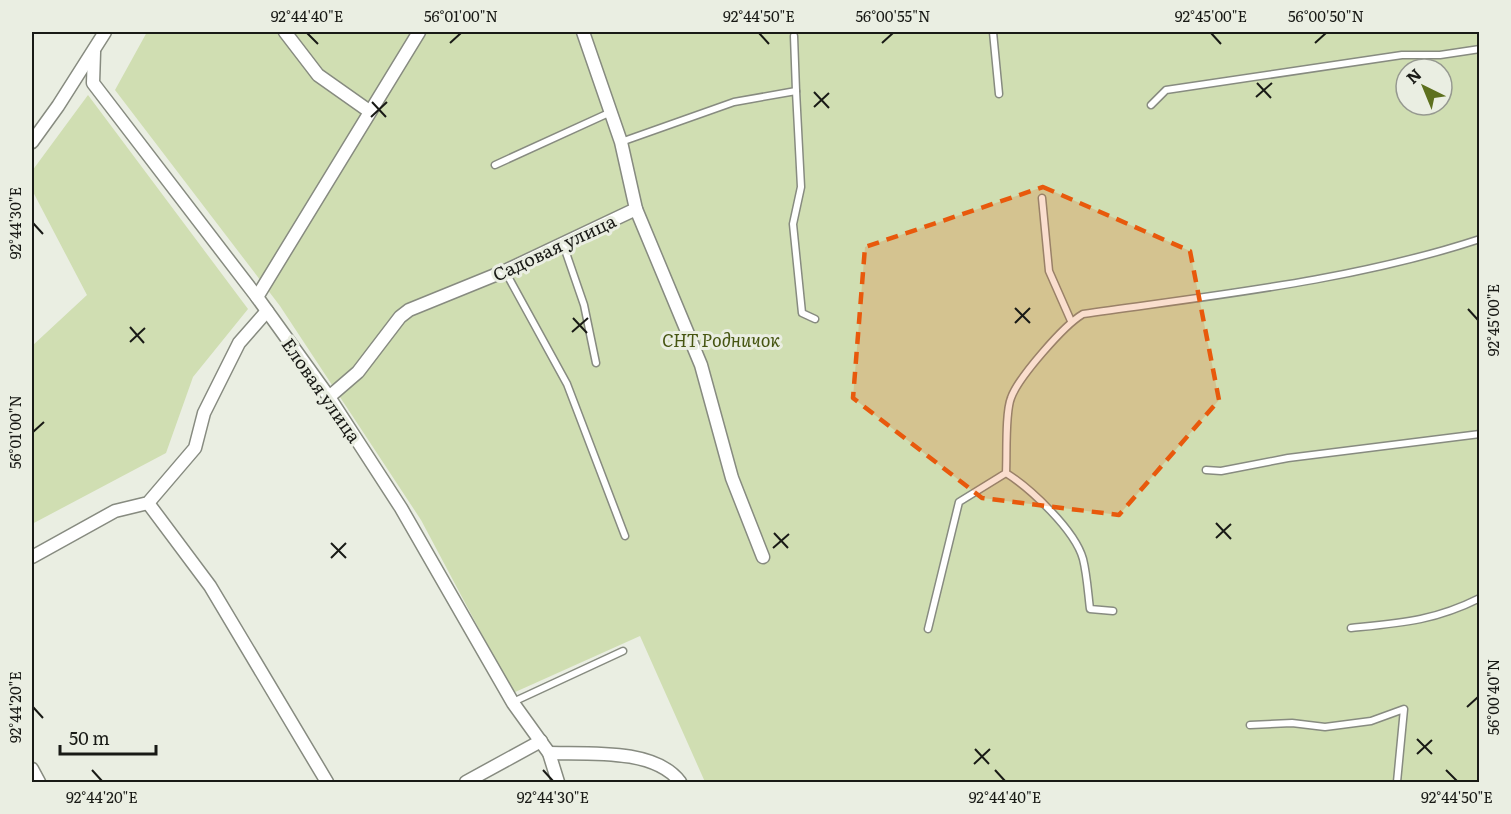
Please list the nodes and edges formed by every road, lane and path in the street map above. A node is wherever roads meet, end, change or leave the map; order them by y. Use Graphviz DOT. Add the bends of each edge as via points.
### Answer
graph roads {
  1 [pos="105,32"];
  2 [pos="285,32"];
  3 [pos="419,32"];
  4 [pos="583,32"];
  5 [pos="993,32"];
  6 [pos="794,36"];
  7 [pos="1479,49"];
  8 [pos="94,52"];
  9 [pos="796,92"];
  10 [pos="999,94"];
  11 [pos="1151,105"];
  12 [pos="369,111"];
  13 [pos="610,112"];
  14 [pos="32,142"];
  15 [pos="621,142"];
  16 [pos="495,165"];
  17 [pos="1042,198"];
  18 [pos="636,209"];
  19 [pos="1479,239"];
  20 [pos="563,244"];
  21 [pos="505,271"];
  22 [pos="257,297"];
  23 [pos="267,311"];
  24 [pos="815,319"];
  25 [pos="1071,321"];
  26 [pos="596,363"];
  27 [pos="329,397"];
  28 [pos="1479,434"];
  29 [pos="1206,470"];
  30 [pos="1006,473"];
  31 [pos="148,503"];
  32 [pos="625,536"];
  33 [pos="763,557"];
  34 [pos="32,558"];
  35 [pos="1479,598"];
  36 [pos="1113,611"];
  37 [pos="1351,628"];
  38 [pos="928,630"];
  39 [pos="623,651"];
  40 [pos="513,703"];
  41 [pos="1250,725"];
  42 [pos="541,741"];
  43 [pos="549,753"];
  44 [pos="32,769"];
  45 [pos="39,783"];
  46 [pos="327,783"];
  47 [pos="466,783"];
  48 [pos="558,783"];
  49 [pos="680,783"];
  50 [pos="1397,783"];
  1 -- 8 [label="street"];
  2 -- 12 [label="street" via="318,75"];
  3 -- 12 [label="street"];
  4 -- 13 [label="street, Садовая улица"];
  5 -- 10 [label="lane"];
  6 -- 9 [label="lane"];
  7 -- 11 [label="lane" via="1402,55 1166,90"];
  8 -- 14 [label="street"];
  8 -- 22 [label="street, Еловая улица" via="93,82"];
  9 -- 15 [label="lane" via="734,102"];
  9 -- 24 [label="lane" via="801,187 793,224 802,313"];
  12 -- 22 [label="street"];
  13 -- 15 [label="street, Садовая улица"];
  13 -- 16 [label="lane"];
  15 -- 18 [label="street, Садовая улица"];
  17 -- 25 [label="lane" via="1049,271"];
  18 -- 20 [label="street, Садовая улица"];
  18 -- 33 [label="street" via="701,366 732,478"];
  19 -- 25 [label="lane" via="1424,258 1243,291 1083,314"];
  20 -- 21 [label="street, Садовая улица"];
  20 -- 26 [label="lane" via="584,305"];
  21 -- 27 [label="street, Садовая улица" via="400,316 358,372"];
  21 -- 32 [label="lane" via="567,384"];
  22 -- 23 [label="street, Еловая улица"];
  23 -- 27 [label="street, Еловая улица"];
  23 -- 31 [label="street" via="239,343 204,412 195,448"];
  25 -- 30 [label="lane" via="1010,399"];
  27 -- 40 [label="street, Еловая улица" via="401,508"];
  28 -- 29 [label="lane"];
  30 -- 36 [label="lane" via="1022,483 1059,520 1083,556 1090,609"];
  30 -- 38 [label="lane" via="959,502"];
  31 -- 34 [label="street" via="115,511"];
  31 -- 46 [label="street" via="210,586"];
  35 -- 37 [label="lane" via="1448,614"];
  39 -- 40 [label="lane"];
  40 -- 42 [label="street, Еловая улица"];
  41 -- 50 [label="lane" via="1292,723 1325,727 1371,721 1404,708"];
  42 -- 43 [label="street, Еловая улица"];
  42 -- 47 [label="street"];
  43 -- 48 [label="street, Еловая улица"];
  43 -- 49 [label="street" via="636,758 674,774"];
  44 -- 45 [label="street"];
}
